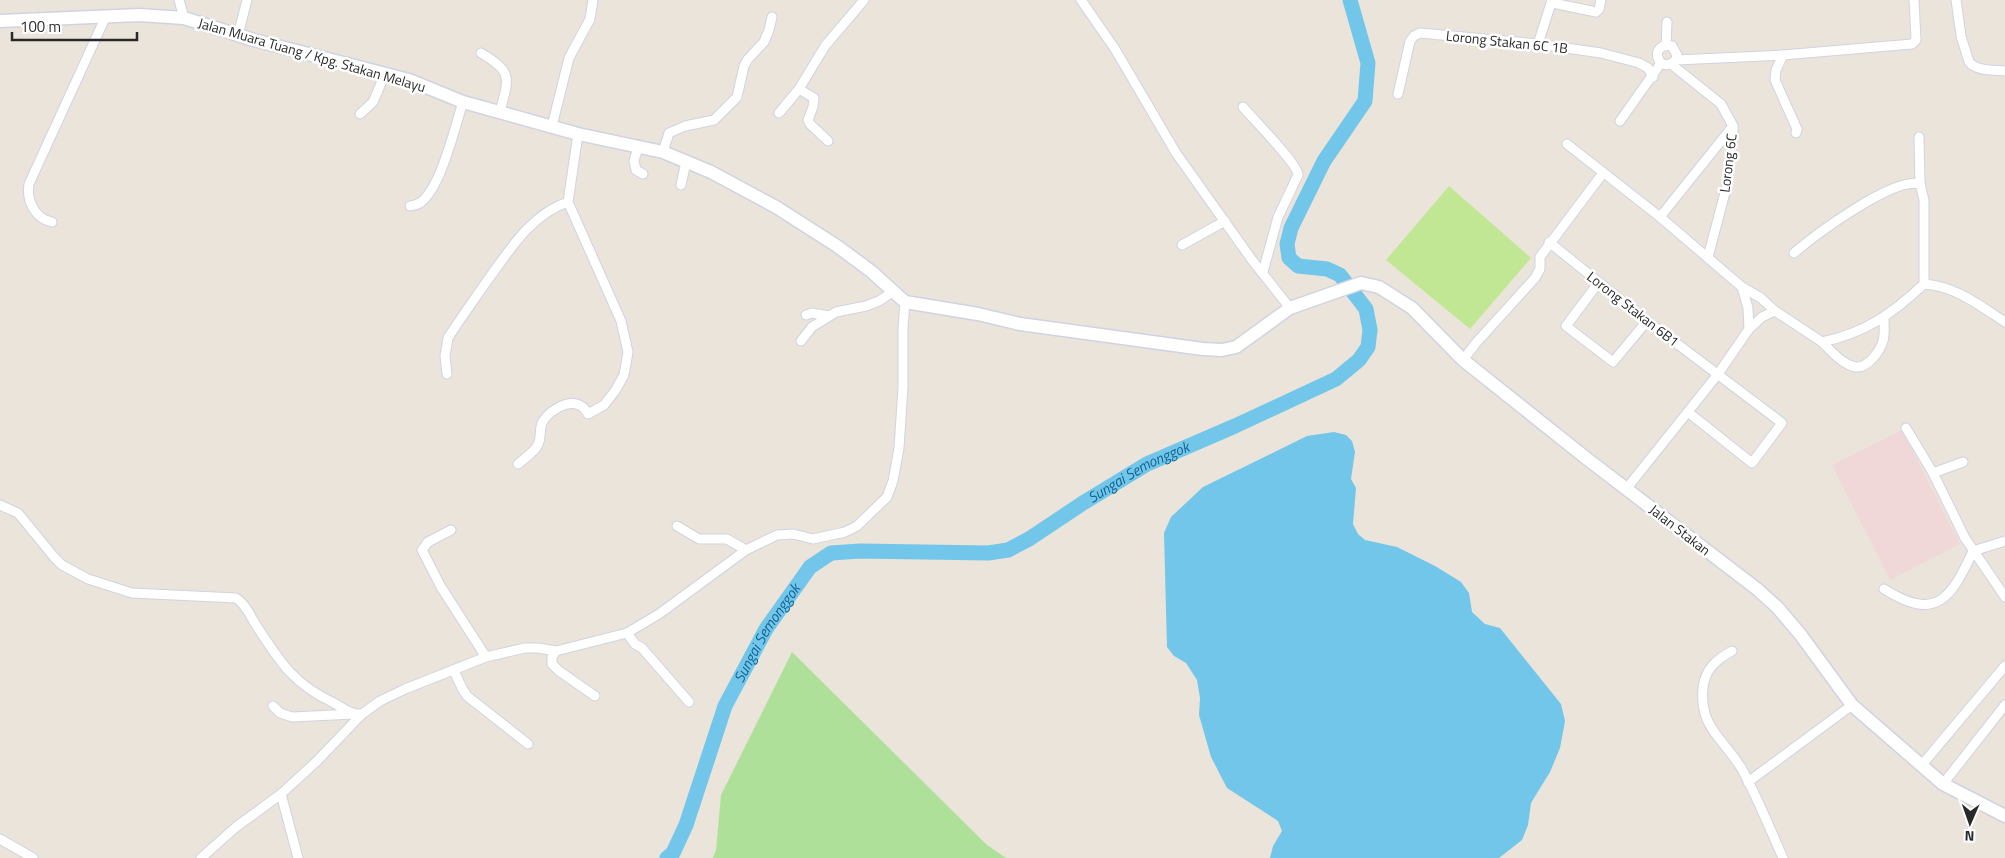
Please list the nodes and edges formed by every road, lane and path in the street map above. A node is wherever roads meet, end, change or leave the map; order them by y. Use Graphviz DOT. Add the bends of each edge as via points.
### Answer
graph roads {
  1 [pos="179,0"];
  2 [pos="247,0"];
  3 [pos="592,0"];
  4 [pos="864,0"];
  5 [pos="1081,0"];
  6 [pos="1601,0"];
  7 [pos="1914,0"];
  8 [pos="1956,0"];
  9 [pos="1552,2"];
  10 [pos="106,16"];
  11 [pos="772,16"];
  12 [pos="184,18"];
  13 [pos="0,20"];
  14 [pos="1667,22"];
  15 [pos="238,35"];
  16 [pos="1538,44"];
  17 [pos="1666,45"];
  18 [pos="481,53"];
  19 [pos="1783,55"];
  20 [pos="1673,62"];
  21 [pos="1661,63"];
  22 [pos="2005,71"];
  23 [pos="385,74"];
  24 [pos="1653,77"];
  25 [pos="800,89"];
  26 [pos="1398,94"];
  27 [pos="464,102"];
  28 [pos="1243,106"];
  29 [pos="500,111"];
  30 [pos="360,114"];
  31 [pos="779,114"];
  32 [pos="1620,121"];
  33 [pos="552,126"];
  34 [pos="1733,126"];
  35 [pos="1796,133"];
  36 [pos="578,134"];
  37 [pos="1919,137"];
  38 [pos="828,141"];
  39 [pos="1567,144"];
  40 [pos="638,147"];
  41 [pos="663,152"];
  42 [pos="686,162"];
  43 [pos="1603,173"];
  44 [pos="643,174"];
  45 [pos="1920,184"];
  46 [pos="681,185"];
  47 [pos="568,202"];
  48 [pos="410,206"];
  49 [pos="1660,217"];
  50 [pos="1226,221"];
  51 [pos="52,222"];
  52 [pos="1549,242"];
  53 [pos="1182,245"];
  54 [pos="1794,253"];
  55 [pos="1708,257"];
  56 [pos="1263,272"];
  57 [pos="1599,282"];
  58 [pos="1924,284"];
  59 [pos="1742,287"];
  60 [pos="894,291"];
  61 [pos="905,302"];
  62 [pos="1290,308"];
  63 [pos="1775,311"];
  64 [pos="806,315"];
  65 [pos="829,316"];
  66 [pos="1884,318"];
  67 [pos="1647,320"];
  68 [pos="2005,322"];
  69 [pos="1749,329"];
  70 [pos="800,341"];
  71 [pos="1822,342"];
  72 [pos="1463,360"];
  73 [pos="447,374"];
  74 [pos="1718,374"];
  75 [pos="1688,412"];
  76 [pos="1906,428"];
  77 [pos="1963,462"];
  78 [pos="518,464"];
  79 [pos="1933,473"];
  80 [pos="1626,488"];
  81 [pos="0,505"];
  82 [pos="677,526"];
  83 [pos="451,530"];
  84 [pos="2005,541"];
  85 [pos="746,550"];
  86 [pos="1974,551"];
  87 [pos="1884,589"];
  88 [pos="2005,597"];
  89 [pos="627,633"];
  90 [pos="1732,650"];
  91 [pos="556,651"];
  92 [pos="486,657"];
  93 [pos="2005,666"];
  94 [pos="454,670"];
  95 [pos="595,696"];
  96 [pos="689,702"];
  97 [pos="1852,705"];
  98 [pos="2005,705"];
  99 [pos="273,706"];
  100 [pos="358,714"];
  101 [pos="528,744"];
  102 [pos="1921,766"];
  103 [pos="1748,782"];
  104 [pos="1943,784"];
  105 [pos="281,794"];
  106 [pos="2005,816"];
  107 [pos="0,840"];
  108 [pos="33,858"];
  109 [pos="201,858"];
  110 [pos="298,858"];
  111 [pos="1783,858"];
  1 -- 12 [label="street"];
  2 -- 15 [label="street"];
  3 -- 33 [label="street" via="590,19 570,58"];
  4 -- 25 [label="street" via="826,46"];
  5 -- 50 [label="street" via="1115,49 1176,153"];
  6 -- 9 [label="street" via="1596,12"];
  7 -- 19 [label="street" via="1916,40 1912,44"];
  8 -- 22 [label="street" via="1969,62 1974,67"];
  9 -- 16 [label="street"];
  10 -- 12 [label="main road, Jalan Muara Tuang / Kpg. Stakan Melayu"];
  10 -- 13 [label="main road, Jalan Muara Tuang / Kpg. Stakan Melayu"];
  10 -- 51 [label="street" via="29,184 28,198 45,221"];
  11 -- 41 [label="street" via="764,42 744,66 737,97 714,120 669,132"];
  12 -- 15 [label="main road, Jalan Muara Tuang / Kpg. Stakan Melayu"];
  14 -- 17 [label="street"];
  15 -- 23 [label="main road, Jalan Muara Tuang / Kpg. Stakan Melayu"];
  16 -- 24 [label="street, Lorong Stakan 6C 1B" via="1601,53 1640,63"];
  16 -- 26 [label="street, Lorong Stakan 6C 1B" via="1420,33 1410,41"];
  17 -- 20 [label="street" via="1675,50"];
  17 -- 21 [label="street" via="1657,52"];
  18 -- 29 [label="street" via="507,76"];
  19 -- 20 [label="street"];
  19 -- 35 [label="street" via="1775,80"];
  20 -- 21 [label="street"];
  20 -- 34 [label="street, Lorong 6C" via="1722,104"];
  21 -- 24 [label="street"];
  23 -- 27 [label="main road, Jalan Muara Tuang / Kpg. Stakan Melayu"];
  23 -- 30 [label="street" via="373,102"];
  24 -- 32 [label="street"];
  25 -- 31 [label="street"];
  25 -- 38 [label="street" via="814,98 808,120"];
  27 -- 29 [label="main road, Jalan Muara Tuang / Kpg. Stakan Melayu"];
  27 -- 48 [label="street" via="440,173 420,204"];
  28 -- 56 [label="street" via="1298,170 1278,217"];
  29 -- 33 [label="main road, Jalan Muara Tuang / Kpg. Stakan Melayu"];
  33 -- 36 [label="main road, Jalan Muara Tuang / Kpg. Stakan Melayu"];
  34 -- 49 [label="street"];
  34 -- 55 [label="street, Lorong 6C" via="1727,185"];
  36 -- 40 [label="main road, Jalan Muara Tuang / Kpg. Stakan Melayu"];
  36 -- 47 [label="street"];
  37 -- 45 [label="street"];
  39 -- 43 [label="street"];
  40 -- 41 [label="main road, Jalan Muara Tuang / Kpg. Stakan Melayu"];
  40 -- 44 [label="street" via="634,166"];
  41 -- 42 [label="main road, Jalan Muara Tuang / Kpg. Stakan Melayu"];
  42 -- 46 [label="street"];
  42 -- 60 [label="main road, Jalan Muara Tuang / Kpg. Stakan Melayu" via="776,207 837,246"];
  43 -- 49 [label="street"];
  43 -- 52 [label="street"];
  45 -- 54 [label="street" via="1906,183 1882,194 1825,228"];
  45 -- 58 [label="street" via="1924,200"];
  47 -- 73 [label="street" via="544,214 510,249 448,338"];
  47 -- 78 [label="street" via="621,321 628,352 624,375 604,405 596,410 588,414 576,403 567,404 550,414 543,421 537,447"];
  49 -- 55 [label="street"];
  50 -- 53 [label="street"];
  50 -- 56 [label="street"];
  52 -- 57 [label="street, Lorong Stakan 6B1"];
  52 -- 72 [label="street" via="1540,257 1540,269 1535,278"];
  55 -- 59 [label="street"];
  56 -- 62 [label="street"];
  57 -- 67 [label="street, Lorong Stakan 6B1"];
  57 -- 67 [label="street" via="1566,326 1613,362"];
  58 -- 66 [label="street"];
  58 -- 68 [label="street" via="1962,294"];
  59 -- 63 [label="street"];
  59 -- 69 [label="street"];
  60 -- 61 [label="main road, Jalan Muara Tuang / Kpg. Stakan Melayu"];
  60 -- 65 [label="street" via="879,301"];
  61 -- 62 [label="main road" via="1020,324 1222,350 1236,347"];
  61 -- 85 [label="street" via="899,448 887,496 857,526 845,532 813,539 793,534 777,535"];
  62 -- 72 [label="main road, Jalan Stakan" via="1361,283 1379,287 1412,308"];
  63 -- 69 [label="street"];
  63 -- 71 [label="street"];
  64 -- 65 [label="street"];
  65 -- 70 [label="street" via="812,327"];
  66 -- 71 [label="street" via="1849,336"];
  66 -- 71 [label="street" via="1880,347 1863,366 1856,367 1841,359"];
  67 -- 74 [label="street, Lorong Stakan 6B1"];
  69 -- 74 [label="street"];
  72 -- 80 [label="main road, Jalan Stakan"];
  74 -- 75 [label="street"];
  74 -- 75 [label="street, Lorong Stakan 6B1" via="1782,423 1752,463"];
  75 -- 80 [label="street"];
  76 -- 79 [label="street"];
  77 -- 79 [label="street"];
  79 -- 86 [label="street"];
  80 -- 97 [label="main road, Jalan Stakan" via="1777,607"];
  81 -- 100 [label="street" via="18,513 54,557 88,579 132,593 236,598 245,605 291,675 304,686"];
  82 -- 85 [label="street" via="699,539 727,539"];
  83 -- 92 [label="street" via="424,544 422,550 441,588"];
  84 -- 86 [label="street"];
  85 -- 89 [label="street" via="659,614"];
  86 -- 87 [label="street" via="1959,580 1940,600 1916,605"];
  86 -- 88 [label="street"];
  89 -- 91 [label="street"];
  89 -- 96 [label="street"];
  90 -- 103 [label="street" via="1718,658 1709,669 1704,681 1702,706 1712,730"];
  91 -- 92 [label="street" via="525,648"];
  91 -- 95 [label="street" via="552,664"];
  92 -- 94 [label="street"];
  93 -- 102 [label="street"];
  94 -- 100 [label="street" via="405,689"];
  94 -- 101 [label="street" via="467,696"];
  97 -- 102 [label="main road, Jalan Stakan"];
  97 -- 103 [label="street"];
  98 -- 104 [label="street"];
  99 -- 100 [label="street" via="280,713 292,717"];
  100 -- 105 [label="street" via="316,762"];
  102 -- 104 [label="main road, Jalan Stakan"];
  103 -- 111 [label="street"];
  104 -- 106 [label="main road, Jalan Stakan"];
  105 -- 109 [label="street"];
  105 -- 110 [label="street"];
  107 -- 108 [label="street"];
}
